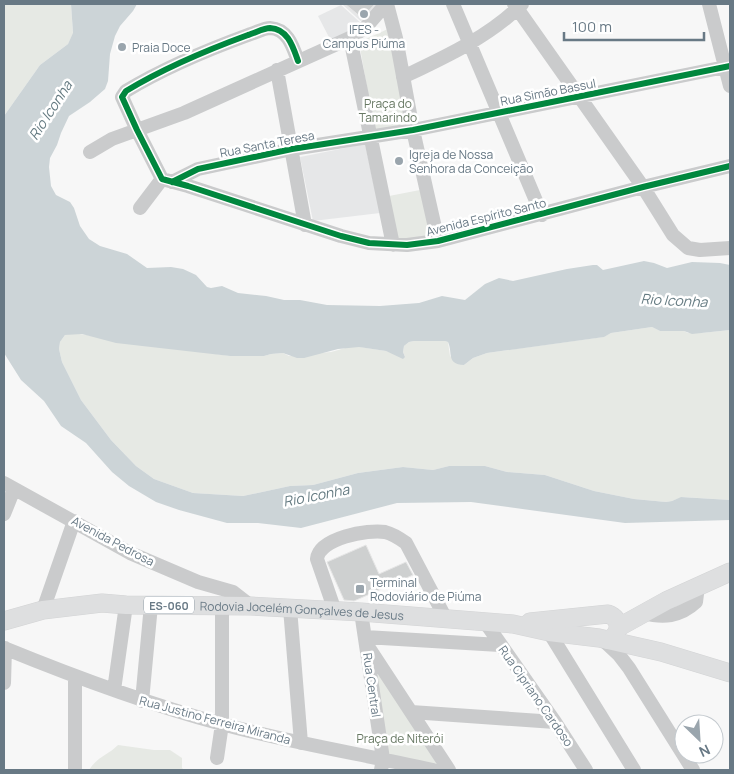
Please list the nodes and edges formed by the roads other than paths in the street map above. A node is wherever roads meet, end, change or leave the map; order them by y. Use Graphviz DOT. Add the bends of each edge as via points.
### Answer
graph roads {
  1 [pos="386,4"];
  2 [pos="453,4"];
  3 [pos="710,4"];
  4 [pos="518,5"];
  5 [pos="350,38"];
  6 [pos="471,43"];
  7 [pos="298,61"];
  8 [pos="727,67"];
  9 [pos="277,70"];
  10 [pos="403,77"];
  11 [pos="730,86"];
  12 [pos="580,97"];
  13 [pos="498,113"];
  14 [pos="136,130"];
  15 [pos="413,130"];
  16 [pos="369,137"];
  17 [pos="292,149"];
  18 [pos="90,152"];
  19 [pos="730,166"];
  20 [pos="167,180"];
  21 [pos="643,187"];
  22 [pos="140,208"];
  23 [pos="542,215"];
  24 [pos="305,225"];
  25 [pos="438,241"];
  26 [pos="393,245"];
  27 [pos="730,248"];
  28 [pos="9,486"];
  29 [pos="4,514"];
  30 [pos="74,521"];
  31 [pos="730,572"];
  32 [pos="695,589"];
  33 [pos="666,601"];
  34 [pos="126,605"];
  35 [pos="151,605"];
  36 [pos="222,606"];
  37 [pos="252,606"];
  38 [pos="290,608"];
  39 [pos="43,610"];
  40 [pos="335,611"];
  41 [pos="361,612"];
  42 [pos="603,614"];
  43 [pos="642,614"];
  44 [pos="446,619"];
  45 [pos="4,621"];
  46 [pos="485,622"];
  47 [pos="513,624"];
  48 [pos="548,632"];
  49 [pos="609,635"];
  50 [pos="365,640"];
  51 [pos="500,645"];
  52 [pos="4,648"];
  53 [pos="730,673"];
  54 [pos="75,676"];
  55 [pos="4,683"];
  56 [pos="114,690"];
  57 [pos="142,701"];
  58 [pos="411,712"];
  59 [pos="555,722"];
  60 [pos="222,724"];
  61 [pos="301,743"];
  62 [pos="217,758"];
  63 [pos="382,764"];
  64 [pos="75,770"];
  65 [pos="433,770"];
  66 [pos="449,770"];
  67 [pos="586,770"];
  68 [pos="634,770"];
  69 [pos="693,770"];
  1 -- 5 [label="street" via="366,27"];
  1 -- 10 [label="street"];
  2 -- 6 [label="street"];
  3 -- 8 [label="street"];
  4 -- 6 [label="street" via="501,22"];
  4 -- 12 [label="street"];
  5 -- 7 [label="street"];
  5 -- 16 [label="street"];
  6 -- 10 [label="street"];
  6 -- 13 [label="street"];
  7 -- 9 [label="street"];
  7 -- 14 [label="street" via="290,40 269,28 234,41 126,91 122,97"];
  8 -- 11 [label="street"];
  8 -- 12 [label="street, Rua Simão Bassul"];
  9 -- 14 [label="street" via="184,113"];
  9 -- 17 [label="street"];
  10 -- 15 [label="street"];
  12 -- 13 [label="street, Rua Simão Bassul"];
  12 -- 21 [label="street"];
  13 -- 15 [label="street, Rua Simão Bassul"];
  13 -- 23 [label="street"];
  14 -- 18 [label="street"];
  14 -- 20 [label="street"];
  15 -- 16 [label="street, Rua Simão Bassul"];
  15 -- 25 [label="street"];
  16 -- 17 [label="street, Rua Santa Teresa"];
  16 -- 26 [label="street"];
  17 -- 20 [label="street, Rua Santa Teresa" via="198,169"];
  17 -- 24 [label="street"];
  19 -- 21 [label="street, Avenida Espírito Santo"];
  20 -- 22 [label="street"];
  20 -- 24 [label="street, Avenida Espírito Santo"];
  21 -- 23 [label="street, Avenida Espírito Santo"];
  21 -- 27 [label="street" via="673,235 688,248"];
  23 -- 25 [label="street, Avenida Espírito Santo"];
  24 -- 26 [label="street, Avenida Espírito Santo" via="369,244"];
  25 -- 26 [label="street, Avenida Espírito Santo"];
  28 -- 29 [label="street"];
  28 -- 30 [label="street, Avenida Pedrosa"];
  30 -- 37 [label="street, Avenida Pedrosa" via="130,553 198,582 233,592"];
  30 -- 39 [label="street"];
  31 -- 32 [label="main road, Rodovia Jocelém Gonçalves de Jesus / ES-060"];
  32 -- 33 [label="main road, Rodovia Jocelém Gonçalves de Jesus / ES-060"];
  32 -- 43 [label="street" via="696,602 683,612 668,616"];
  33 -- 42 [label="main road, Rodovia Jocelém Gonçalves de Jesus / ES-060"];
  33 -- 43 [label="main road, Rodovia Jocelém Gonçalves de Jesus / ES-060"];
  34 -- 35 [label="main road, Rodovia Jocelém Gonçalves de Jesus / ES-060"];
  34 -- 39 [label="main road, Rodovia Jocelém Gonçalves de Jesus / ES-060"];
  34 -- 56 [label="street"];
  35 -- 36 [label="main road, Rodovia Jocelém Gonçalves de Jesus / ES-060"];
  35 -- 57 [label="street"];
  36 -- 37 [label="main road, Rodovia Jocelém Gonçalves de Jesus / ES-060"];
  36 -- 60 [label="street"];
  37 -- 38 [label="main road, Rodovia Jocelém Gonçalves de Jesus / ES-060"];
  38 -- 40 [label="main road, Rodovia Jocelém Gonçalves de Jesus / ES-060"];
  38 -- 61 [label="street"];
  39 -- 45 [label="main road, Rodovia Jocelém Gonçalves de Jesus / ES-060"];
  40 -- 41 [label="main road, Rodovia Jocelém Gonçalves de Jesus / ES-060"];
  40 -- 44 [label="street" via="317,554 324,545 374,531 387,532 406,543"];
  41 -- 44 [label="main road, Rodovia Jocelém Gonçalves de Jesus / ES-060"];
  41 -- 50 [label="street, Rua Central"];
  42 -- 47 [label="main road, Rodovia Jocelém Gonçalves de Jesus / ES-060"];
  42 -- 49 [label="main road" via="616,619"];
  42 -- 49 [label="main road" via="595,620 592,628 594,632"];
  43 -- 49 [label="main road, Rodovia Jocelém Gonçalves de Jesus / ES-060"];
  44 -- 46 [label="main road, Rodovia Jocelém Gonçalves de Jesus / ES-060"];
  46 -- 47 [label="main road, Rodovia Jocelém Gonçalves de Jesus / ES-060"];
  46 -- 51 [label="street, Rua Cipriano Cardoso"];
  47 -- 48 [label="main road, Rodovia Jocelém Gonçalves de Jesus / ES-060"];
  48 -- 49 [label="main road, Rodovia Jocelém Gonçalves de Jesus / ES-060"];
  48 -- 68 [label="street"];
  49 -- 53 [label="main road" via="638,647"];
  49 -- 69 [label="street"];
  50 -- 51 [label="street"];
  50 -- 58 [label="street"];
  50 -- 63 [label="street, Rua Central"];
  51 -- 59 [label="street, Rua Cipriano Cardoso"];
  52 -- 54 [label="street, Rua Justino Ferreira Miranda"];
  52 -- 55 [label="street"];
  54 -- 56 [label="street, Rua Justino Ferreira Miranda"];
  54 -- 64 [label="street"];
  56 -- 57 [label="street, Rua Justino Ferreira Miranda"];
  57 -- 60 [label="street, Rua Justino Ferreira Miranda"];
  58 -- 59 [label="street"];
  58 -- 66 [label="street"];
  59 -- 67 [label="street, Rua Cipriano Cardoso"];
  60 -- 61 [label="street, Rua Justino Ferreira Miranda"];
  60 -- 62 [label="street"];
  61 -- 63 [label="street, Rua Justino Ferreira Miranda"];
  63 -- 65 [label="street, Rua Justino Ferreira Miranda"];
}
